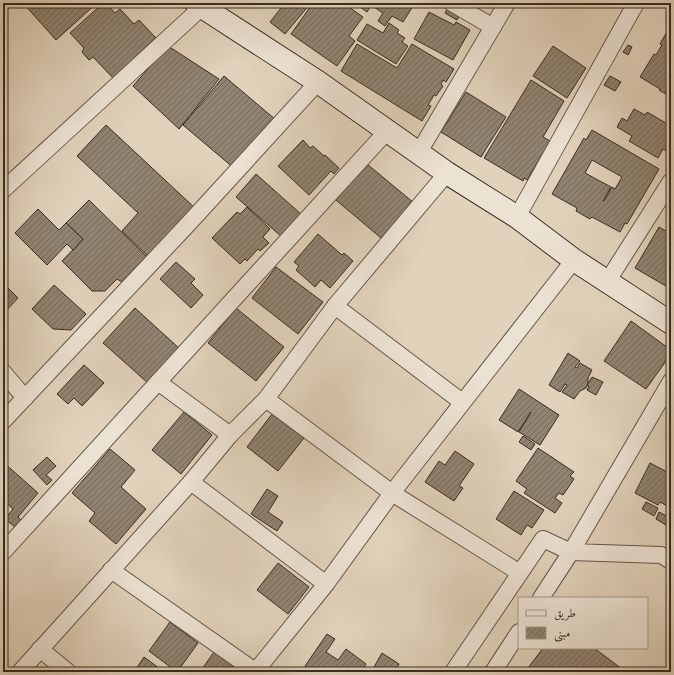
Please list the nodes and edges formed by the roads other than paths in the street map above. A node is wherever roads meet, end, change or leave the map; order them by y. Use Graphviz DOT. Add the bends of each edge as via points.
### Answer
graph roads {
  1 [pos="452,3"];
  2 [pos="507,3"];
  3 [pos="636,3"];
  4 [pos="199,5"];
  5 [pos="494,27"];
  6 [pos="318,82"];
  7 [pos="388,130"];
  8 [pos="419,152"];
  9 [pos="447,173"];
  10 [pos="671,180"];
  11 [pos="3,190"];
  12 [pos="517,217"];
  13 [pos="574,260"];
  14 [pos="607,282"];
  15 [pos="335,306"];
  16 [pos="671,323"];
  17 [pos="3,372"];
  18 [pos="158,382"];
  19 [pos="671,382"];
  20 [pos="25,398"];
  21 [pos="266,399"];
  22 [pos="462,402"];
  23 [pos="3,421"];
  24 [pos="230,436"];
  25 [pos="191,482"];
  26 [pos="392,493"];
  27 [pos="3,552"];
  28 [pos="571,552"];
  29 [pos="671,561"];
  30 [pos="111,570"];
  31 [pos="520,573"];
  32 [pos="326,584"];
  33 [pos="542,597"];
  34 [pos="518,634"];
  35 [pos="40,650"];
  36 [pos="20,672"];
  37 [pos="68,672"];
  38 [pos="255,672"];
  39 [pos="453,672"];
  40 [pos="493,672"];
  1 -- 5 [label="street"];
  2 -- 5 [label="street"];
  3 -- 12 [label="street"];
  4 -- 6 [label="street"];
  4 -- 11 [label="street"];
  5 -- 8 [label="street"];
  6 -- 7 [label="street"];
  6 -- 20 [label="street"];
  7 -- 8 [label="street"];
  7 -- 18 [label="street"];
  8 -- 9 [label="street"];
  9 -- 12 [label="street"];
  9 -- 15 [label="street"];
  10 -- 14 [label="street"];
  12 -- 13 [label="street"];
  13 -- 14 [label="street"];
  13 -- 22 [label="street"];
  14 -- 16 [label="street"];
  15 -- 21 [label="street"];
  15 -- 22 [label="street"];
  17 -- 20 [label="street"];
  18 -- 24 [label="street"];
  18 -- 27 [label="street"];
  19 -- 28 [label="street"];
  20 -- 23 [label="street"];
  21 -- 24 [label="street"];
  21 -- 26 [label="street"];
  22 -- 26 [label="street"];
  24 -- 25 [label="street"];
  25 -- 30 [label="street"];
  25 -- 32 [label="street"];
  26 -- 31 [label="street"];
  26 -- 32 [label="street"];
  28 -- 29 [label="street" via="661,555"];
  28 -- 31 [label="street" via="543,539"];
  28 -- 33 [label="street"];
  30 -- 35 [label="street"];
  30 -- 38 [label="street"];
  31 -- 39 [label="street"];
  32 -- 38 [label="street"];
  34 -- 40 [label="street"];
  35 -- 36 [label="street"];
  35 -- 37 [label="street"];
}
